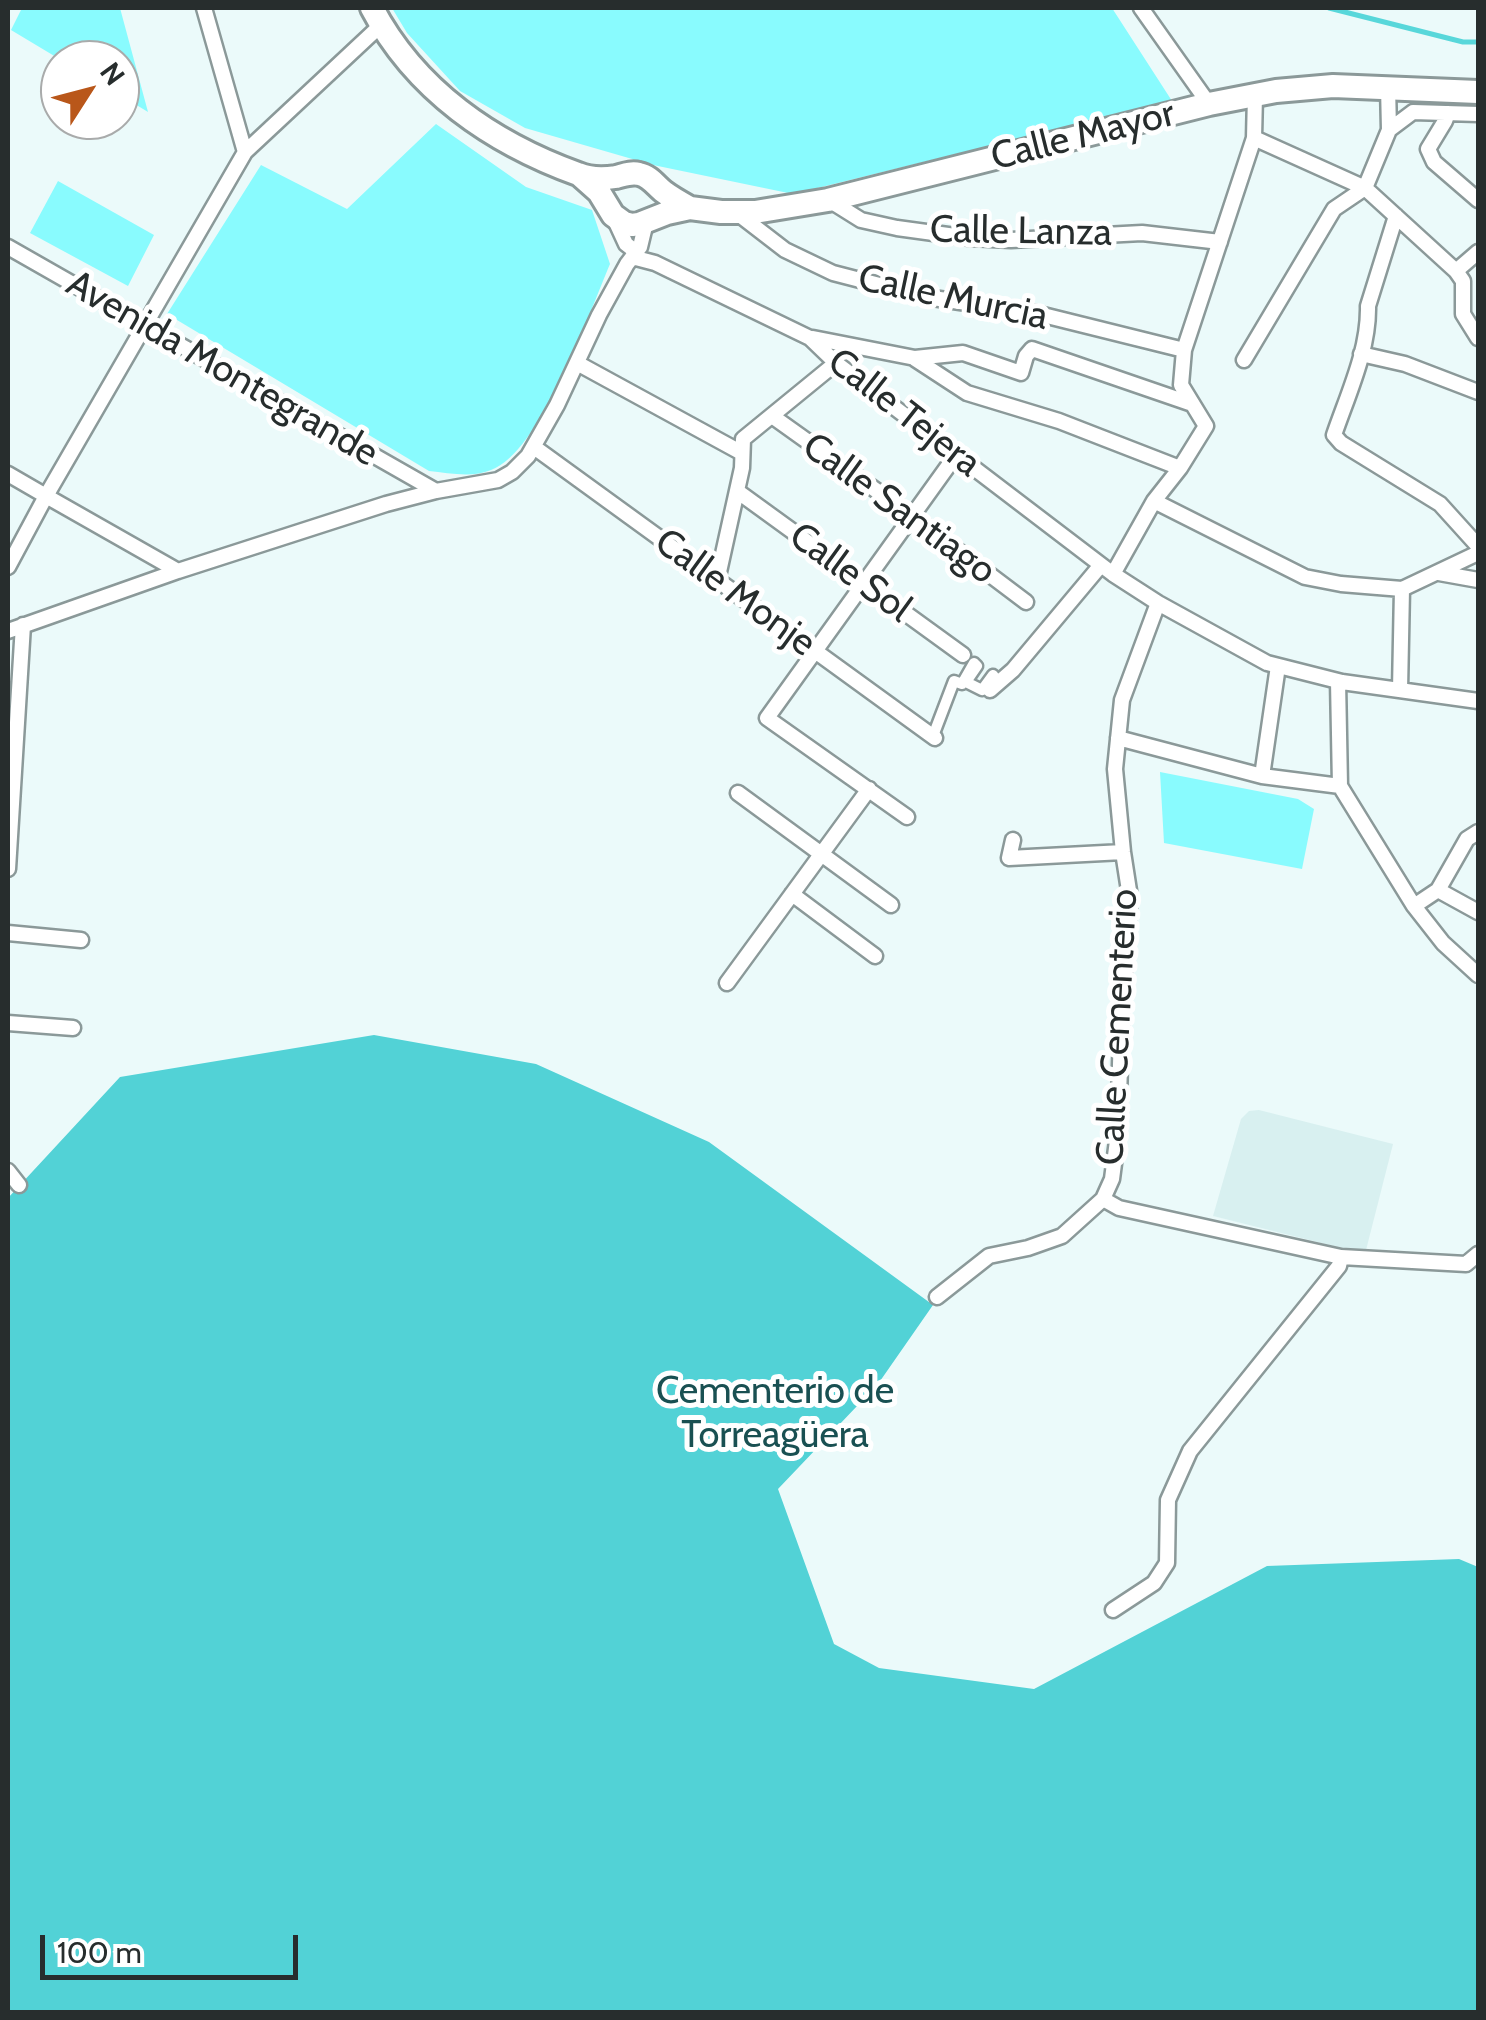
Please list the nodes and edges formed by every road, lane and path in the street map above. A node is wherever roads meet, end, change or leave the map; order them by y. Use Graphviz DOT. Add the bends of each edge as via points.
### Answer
graph roads {
  1 [pos="204,8"];
  2 [pos="1141,8"];
  3 [pos="376,16"];
  4 [pos="1388,86"];
  5 [pos="1478,92"];
  6 [pos="1255,94"];
  7 [pos="1209,104"];
  8 [pos="1448,113"];
  9 [pos="1478,114"];
  10 [pos="1389,130"];
  11 [pos="1254,138"];
  12 [pos="245,152"];
  13 [pos="581,176"];
  14 [pos="622,176"];
  15 [pos="655,185"];
  16 [pos="1365,188"];
  17 [pos="828,200"];
  18 [pos="1478,200"];
  19 [pos="690,208"];
  20 [pos="610,209"];
  21 [pos="737,212"];
  22 [pos="1396,216"];
  23 [pos="648,220"];
  24 [pos="1220,242"];
  25 [pos="8,247"];
  26 [pos="1478,252"];
  27 [pos="633,254"];
  28 [pos="1456,271"];
  29 [pos="145,325"];
  30 [pos="810,338"];
  31 [pos="1478,338"];
  32 [pos="1184,350"];
  33 [pos="1361,354"];
  34 [pos="915,358"];
  35 [pos="1244,360"];
  36 [pos="578,363"];
  37 [pos="836,363"];
  38 [pos="1478,392"];
  39 [pos="1192,404"];
  40 [pos="772,416"];
  41 [pos="534,448"];
  42 [pos="742,453"];
  43 [pos="956,456"];
  44 [pos="1180,468"];
  45 [pos="8,474"];
  46 [pos="436,490"];
  47 [pos="737,491"];
  48 [pos="46,496"];
  49 [pos="1154,502"];
  50 [pos="912,516"];
  51 [pos="1478,549"];
  52 [pos="8,567"];
  53 [pos="1107,570"];
  54 [pos="178,572"];
  55 [pos="1434,575"];
  56 [pos="1478,580"];
  57 [pos="717,581"];
  58 [pos="864,584"];
  59 [pos="1402,589"];
  60 [pos="1026,602"];
  61 [pos="1158,603"];
  62 [pos="15,628"];
  63 [pos="816,652"];
  64 [pos="963,655"];
  65 [pos="1278,666"];
  66 [pos="1338,681"];
  67 [pos="990,690"];
  68 [pos="1400,690"];
  69 [pos="1478,701"];
  70 [pos="934,737"];
  71 [pos="1118,738"];
  72 [pos="1262,776"];
  73 [pos="1340,786"];
  74 [pos="869,790"];
  75 [pos="738,792"];
  76 [pos="906,817"];
  77 [pos="1478,832"];
  78 [pos="1013,840"];
  79 [pos="1122,852"];
  80 [pos="822,854"];
  81 [pos="8,869"];
  82 [pos="1438,890"];
  83 [pos="792,894"];
  84 [pos="890,905"];
  85 [pos="1414,906"];
  86 [pos="1478,912"];
  87 [pos="8,933"];
  88 [pos="82,940"];
  89 [pos="875,956"];
  90 [pos="1478,975"];
  91 [pos="727,983"];
  92 [pos="8,1023"];
  93 [pos="73,1028"];
  94 [pos="8,1171"];
  95 [pos="19,1186"];
  96 [pos="1103,1199"];
  97 [pos="1478,1254"];
  98 [pos="1341,1257"];
  99 [pos="936,1297"];
  100 [pos="1113,1610"];
  1 -- 12 [label="street"];
  2 -- 7 [label="street"];
  3 -- 12 [label="street"];
  3 -- 13 [label="main road" via="400,55 448,103 506,142"];
  4 -- 5 [label="main road, Calle Mayor"];
  4 -- 6 [label="main road, Calle Mayor"];
  4 -- 10 [label="street"];
  6 -- 7 [label="main road, Calle Mayor"];
  6 -- 11 [label="street"];
  7 -- 17 [label="main road, Calle Mayor"];
  8 -- 9 [label="street"];
  8 -- 10 [label="street" via="1413,112"];
  8 -- 18 [label="street" via="1429,156"];
  10 -- 16 [label="street"];
  11 -- 16 [label="street"];
  11 -- 24 [label="street"];
  12 -- 29 [label="street"];
  13 -- 14 [label="main road"];
  13 -- 20 [label="main road"];
  14 -- 15 [label="main road" via="640,174"];
  14 -- 20 [label="main road" via="610,187"];
  15 -- 19 [label="main road, Calle Mayor"];
  15 -- 23 [label="main road" via="659,203"];
  16 -- 22 [label="street"];
  16 -- 35 [label="street" via="1334,210"];
  17 -- 21 [label="main road, Calle Mayor"];
  17 -- 24 [label="street, Calle Lanza" via="861,220 970,238 1142,233"];
  19 -- 21 [label="main road, Calle Mayor"];
  19 -- 23 [label="main road, Calle Mayor"];
  20 -- 23 [label="main road" via="624,223"];
  20 -- 27 [label="street"];
  21 -- 32 [label="street, Calle Murcia" via="784,250 833,272"];
  22 -- 28 [label="street"];
  22 -- 33 [label="street" via="1368,306"];
  23 -- 27 [label="street"];
  24 -- 32 [label="street"];
  25 -- 29 [label="street, Avenida Montegrande"];
  26 -- 28 [label="street"];
  27 -- 30 [label="street, Calle Tejera"];
  27 -- 36 [label="street"];
  28 -- 31 [label="street" via="1463,281 1462,314"];
  29 -- 46 [label="street, Avenida Montegrande"];
  29 -- 48 [label="street"];
  30 -- 34 [label="street"];
  30 -- 37 [label="street, Calle Tejera"];
  32 -- 39 [label="street" via="1181,384"];
  33 -- 38 [label="street"];
  33 -- 51 [label="street" via="1334,435 1440,504"];
  34 -- 39 [label="street" via="964,354 1021,373 1032,349"];
  34 -- 44 [label="street" via="967,393"];
  36 -- 41 [label="street"];
  36 -- 42 [label="street"];
  37 -- 40 [label="street"];
  37 -- 43 [label="street, Calle Tejera"];
  39 -- 44 [label="street" via="1206,426"];
  40 -- 42 [label="street" via="743,439"];
  40 -- 50 [label="street, Calle Santiago"];
  41 -- 46 [label="street" via="505,476"];
  41 -- 57 [label="street, Calle Monje"];
  42 -- 47 [label="street"];
  43 -- 50 [label="street"];
  43 -- 53 [label="street, Calle Tejera"];
  44 -- 49 [label="street"];
  45 -- 48 [label="street"];
  46 -- 54 [label="street"];
  47 -- 57 [label="street"];
  47 -- 58 [label="street, Calle Sol"];
  48 -- 52 [label="street"];
  48 -- 54 [label="street"];
  49 -- 53 [label="street"];
  49 -- 59 [label="street" via="1304,576"];
  50 -- 58 [label="street"];
  50 -- 60 [label="street, Calle Santiago"];
  51 -- 55 [label="street"];
  53 -- 61 [label="street, Calle Tejera"];
  53 -- 67 [label="street"];
  54 -- 62 [label="street"];
  55 -- 56 [label="street"];
  55 -- 59 [label="street"];
  57 -- 63 [label="street, Calle Monje"];
  58 -- 63 [label="street"];
  58 -- 64 [label="street, Calle Sol"];
  59 -- 68 [label="street"];
  61 -- 65 [label="street, Calle Tejera"];
  61 -- 71 [label="street, Calle Cementerio" via="1122,700"];
  62 -- 81 [label="street"];
  63 -- 70 [label="street, Calle Monje"];
  63 -- 74 [label="street" via="768,718"];
  65 -- 66 [label="street, Calle Tejera"];
  65 -- 72 [label="street"];
  66 -- 68 [label="street, Calle Tejera"];
  66 -- 73 [label="street"];
  67 -- 70 [label="street" via="992,675 982,690 966,682 974,663 962,684 954,681"];
  68 -- 69 [label="street, Calle Tejera"];
  71 -- 72 [label="street"];
  71 -- 79 [label="street, Calle Cementerio"];
  72 -- 73 [label="street"];
  73 -- 85 [label="street"];
  74 -- 76 [label="street"];
  74 -- 80 [label="street"];
  75 -- 80 [label="street"];
  77 -- 82 [label="street" via="1467,839"];
  78 -- 79 [label="street" via="1009,858"];
  79 -- 96 [label="street, Calle Cementerio" via="1130,897 1118,1133"];
  80 -- 83 [label="street"];
  80 -- 84 [label="street"];
  82 -- 85 [label="street"];
  82 -- 86 [label="street"];
  83 -- 89 [label="street"];
  83 -- 91 [label="street"];
  85 -- 90 [label="street"];
  87 -- 88 [label="street"];
  92 -- 93 [label="street"];
  94 -- 95 [label="street"];
  96 -- 98 [label="street"];
  96 -- 99 [label="street, Calle Cementerio" via="1062,1236 989,1256"];
  97 -- 98 [label="street" via="1466,1264"];
  98 -- 100 [label="street" via="1190,1450 1168,1500 1167,1562 1154,1583"];
}
